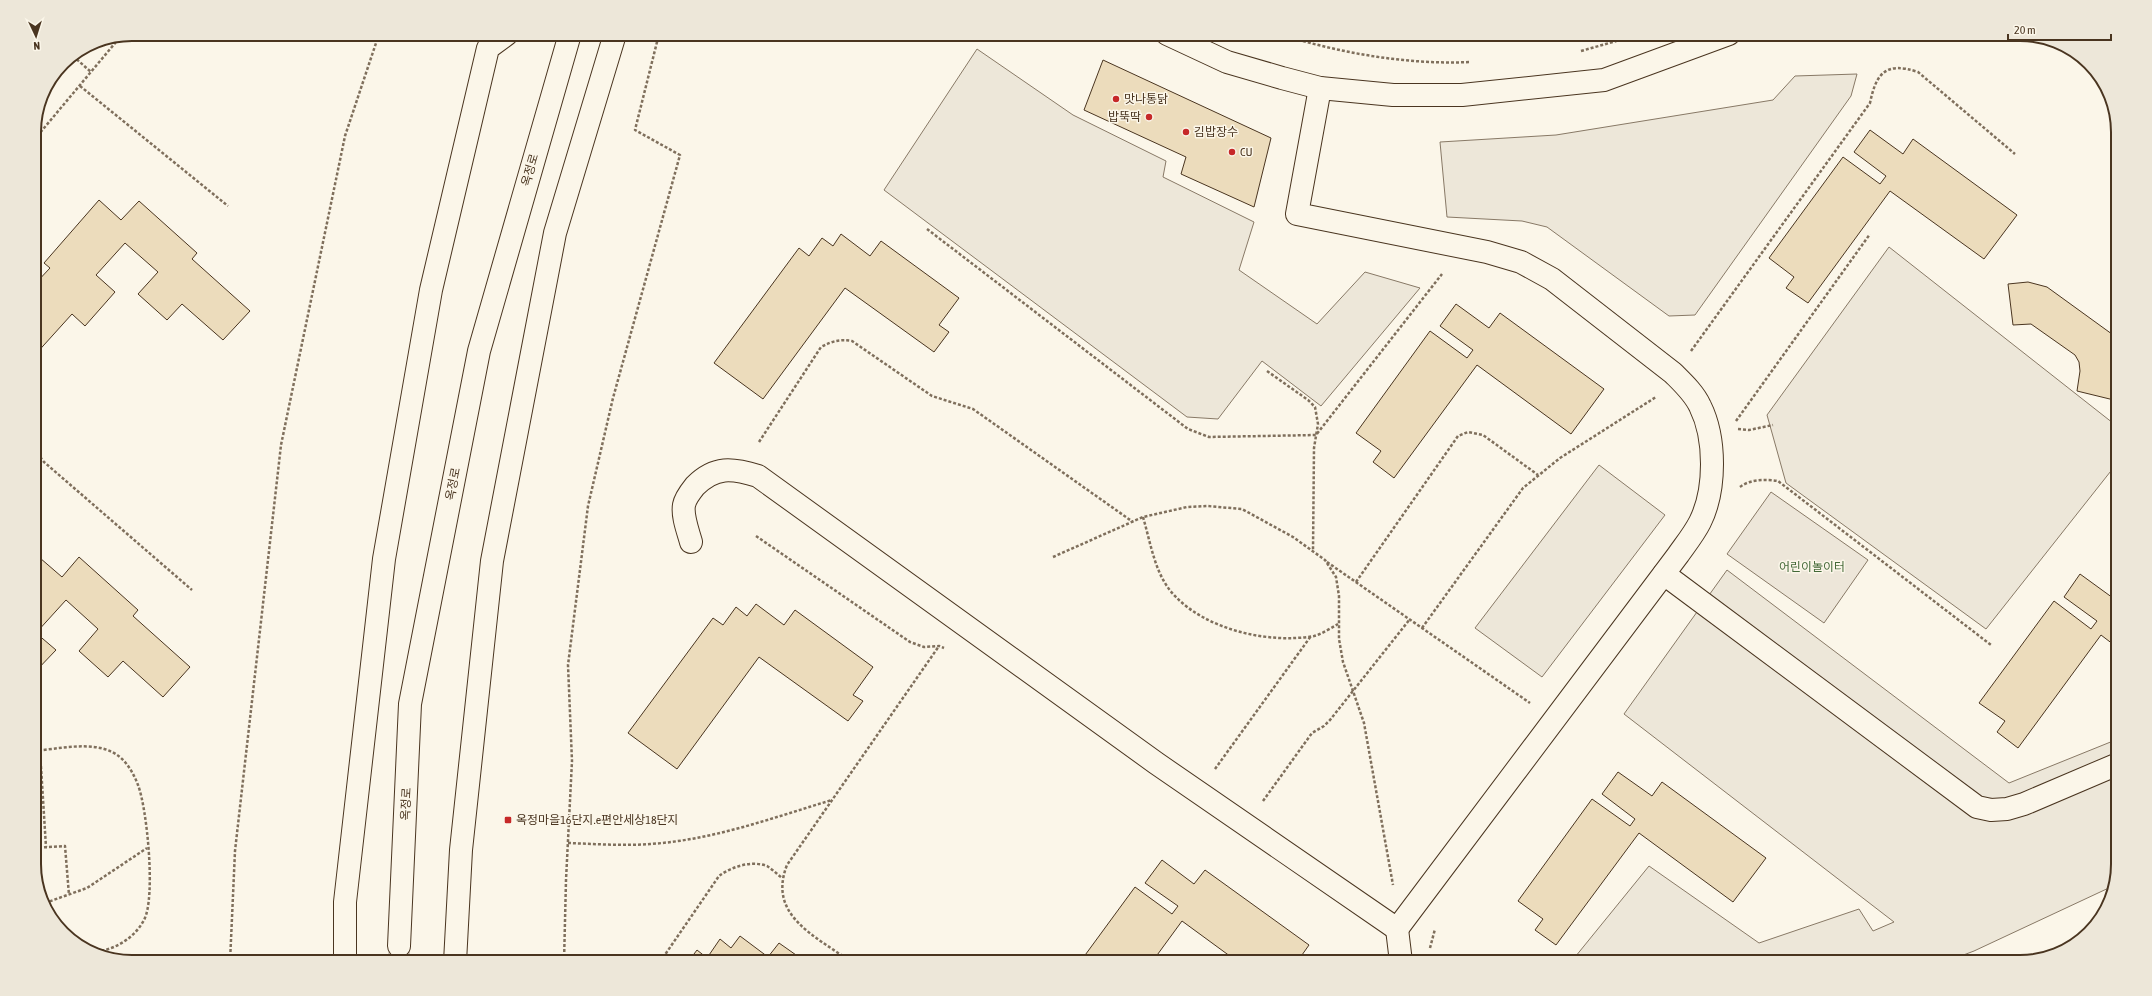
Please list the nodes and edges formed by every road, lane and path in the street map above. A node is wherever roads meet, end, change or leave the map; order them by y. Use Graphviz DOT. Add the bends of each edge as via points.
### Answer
graph roads {
  1 [pos="377,41"];
  2 [pos="498,41"];
  3 [pos="568,41"];
  4 [pos="613,41"];
  5 [pos="657,41"];
  6 [pos="1182,41"];
  7 [pos="1301,41"];
  8 [pos="1613,41"];
  9 [pos="1710,41"];
  10 [pos="115,43"];
  11 [pos="1578,51"];
  12 [pos="77,60"];
  13 [pos="1474,62"];
  14 [pos="91,72"];
  15 [pos="80,86"];
  16 [pos="1320,88"];
  17 [pos="41,132"];
  18 [pos="2014,154"];
  19 [pos="228,206"];
  20 [pos="927,229"];
  21 [pos="1870,234"];
  22 [pos="1435,272"];
  23 [pos="1442,274"];
  24 [pos="1450,276"];
  25 [pos="1688,354"];
  26 [pos="1267,371"];
  27 [pos="1660,394"];
  28 [pos="1733,425"];
  29 [pos="1316,435"];
  30 [pos="759,442"];
  31 [pos="41,458"];
  32 [pos="1538,475"];
  33 [pos="1738,488"];
  34 [pos="1143,518"];
  35 [pos="1133,522"];
  36 [pos="691,542"];
  37 [pos="1313,552"];
  38 [pos="1052,557"];
  39 [pos="1325,560"];
  40 [pos="1664,574"];
  41 [pos="1356,582"];
  42 [pos="192,590"];
  43 [pos="1410,619"];
  44 [pos="1338,624"];
  45 [pos="1422,628"];
  46 [pos="1310,636"];
  47 [pos="1991,645"];
  48 [pos="939,646"];
  49 [pos="1353,690"];
  50 [pos="1536,707"];
  51 [pos="41,751"];
  52 [pos="41,767"];
  53 [pos="2111,767"];
  54 [pos="1211,775"];
  55 [pos="833,799"];
  56 [pos="1258,808"];
  57 [pos="568,843"];
  58 [pos="41,847"];
  59 [pos="46,847"];
  60 [pos="148,848"];
  61 [pos="782,878"];
  62 [pos="1399,886"];
  63 [pos="1393,887"];
  64 [pos="1387,888"];
  65 [pos="69,895"];
  66 [pos="49,902"];
  67 [pos="1436,926"];
  68 [pos="1397,929"];
  69 [pos="399,946"];
  70 [pos="1430,950"];
  71 [pos="105,951"];
  72 [pos="230,955"];
  73 [pos="345,955"];
  74 [pos="455,955"];
  75 [pos="564,955"];
  76 [pos="665,955"];
  77 [pos="842,955"];
  78 [pos="1400,955"];
  1 -- 72 [label="path" via="345,136 281,445 235,851"];
  2 -- 73 [label="main road" via="488,48 486,55 432,290 384,558 345,902"];
  3 -- 69 [label="main road, 옥정로" via="479,351 410,704"];
  4 -- 74 [label="main road" via="555,233 492,561 461,850"];
  5 -- 57 [label="path" via="635,130 680,155 613,398 588,506 568,665 572,761"];
  6 -- 16 [label="main road" via="1227,62"];
  7 -- 13 [label="path" via="1349,52 1438,63"];
  8 -- 11 [label="path"];
  9 -- 16 [label="main road" via="1604,80 1462,95 1392,95"];
  10 -- 14 [label="path"];
  12 -- 14 [label="path"];
  14 -- 15 [label="path"];
  15 -- 17 [label="path"];
  15 -- 19 [label="path"];
  16 -- 40 [label="main road" via="1297,214 1487,252 1521,262 1552,279 1673,373 1700,405 1711,438 1708,499 1700,522"];
  18 -- 25 [label="path" via="1918,72 1896,68 1881,74 1874,83 1870,103"];
  20 -- 29 [label="path" via="1188,429 1209,437"];
  21 -- 28 [label="path"];
  22 -- 23 [label="path"];
  23 -- 24 [label="path"];
  23 -- 29 [label="path"];
  26 -- 29 [label="path" via="1315,407 1318,424"];
  27 -- 32 [label="path"];
  29 -- 37 [label="path"];
  30 -- 35 [label="path" via="821,347 836,340 852,341 932,396 972,409"];
  31 -- 42 [label="path"];
  32 -- 41 [label="path" via="1483,435 1468,432 1458,436"];
  32 -- 45 [label="path" via="1523,488"];
  33 -- 47 [label="path" via="1745,483 1778,481"];
  34 -- 35 [label="path"];
  34 -- 37 [label="path" via="1187,507 1242,509 1293,537"];
  34 -- 46 [label="path" via="1160,574 1175,596 1194,612 1244,634"];
  35 -- 38 [label="path"];
  36 -- 68 [label="main road" via="684,505 692,490 703,478 718,471 738,470 758,476 1156,763"];
  37 -- 39 [label="path"];
  39 -- 41 [label="path"];
  39 -- 44 [label="path" via="1336,577 1339,596"];
  40 -- 53 [label="main road" via="1977,807 1991,810 2019,806"];
  40 -- 68 [label="main road"];
  41 -- 43 [label="path"];
  43 -- 45 [label="path"];
  43 -- 49 [label="path"];
  44 -- 46 [label="path"];
  44 -- 49 [label="path" via="1343,662"];
  45 -- 50 [label="path"];
  46 -- 54 [label="path"];
  48 -- 55 [label="path"];
  49 -- 56 [label="path" via="1324,726 1312,733"];
  49 -- 63 [label="path" via="1364,723"];
  51 -- 60 [label="path" via="94,746 112,752 126,762 138,784 145,808"];
  52 -- 59 [label="path"];
  55 -- 57 [label="path" via="735,830 679,841 649,844"];
  55 -- 61 [label="path" via="787,865"];
  57 -- 75 [label="path"];
  58 -- 59 [label="path"];
  59 -- 65 [label="path" via="65,846"];
  60 -- 65 [label="path" via="87,888"];
  60 -- 71 [label="path" via="150,897 144,919 130,937"];
  61 -- 76 [label="path" via="768,867 756,863 728,869 719,876"];
  61 -- 77 [label="path" via="781,896 796,921"];
  62 -- 63 [label="path"];
  63 -- 64 [label="path"];
  65 -- 66 [label="path"];
  67 -- 70 [label="path"];
  68 -- 78 [label="main road"];
}
